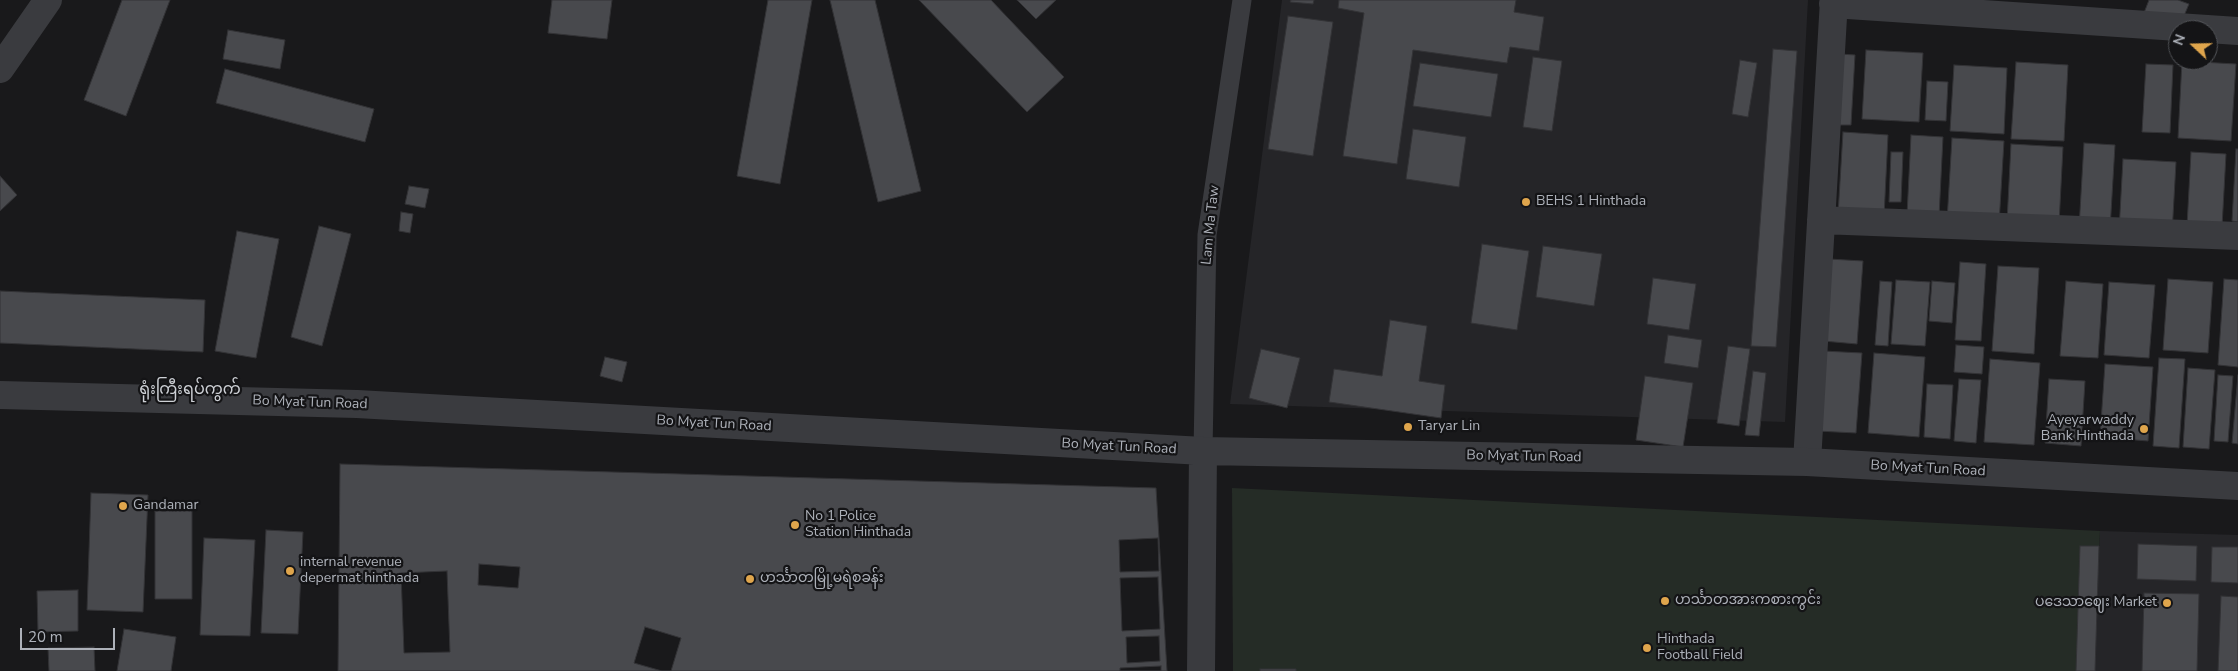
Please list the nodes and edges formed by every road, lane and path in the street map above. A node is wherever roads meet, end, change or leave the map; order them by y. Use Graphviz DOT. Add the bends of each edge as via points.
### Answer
graph roads {
  1 [pos="48,0"];
  2 [pos="1242,0"];
  3 [pos="1833,2"];
  4 [pos="2238,31"];
  5 [pos="0,70"];
  6 [pos="1821,220"];
  7 [pos="2238,236"];
  8 [pos="0,396"];
  9 [pos="1203,452"];
  10 [pos="1807,462"];
  11 [pos="2238,486"];
  12 [pos="1201,671"];
  1 -- 5 [label="street"];
  2 -- 9 [label="lane, Lam Ma Taw" via="1207,235"];
  3 -- 4 [label="street"];
  3 -- 6 [label="street"];
  6 -- 7 [label="street"];
  6 -- 10 [label="street"];
  8 -- 9 [label="street, Bo Myat Tun Road" via="357,404"];
  9 -- 10 [label="street, Bo Myat Tun Road"];
  9 -- 12 [label="street"];
  10 -- 11 [label="street, Bo Myat Tun Road"];
}
